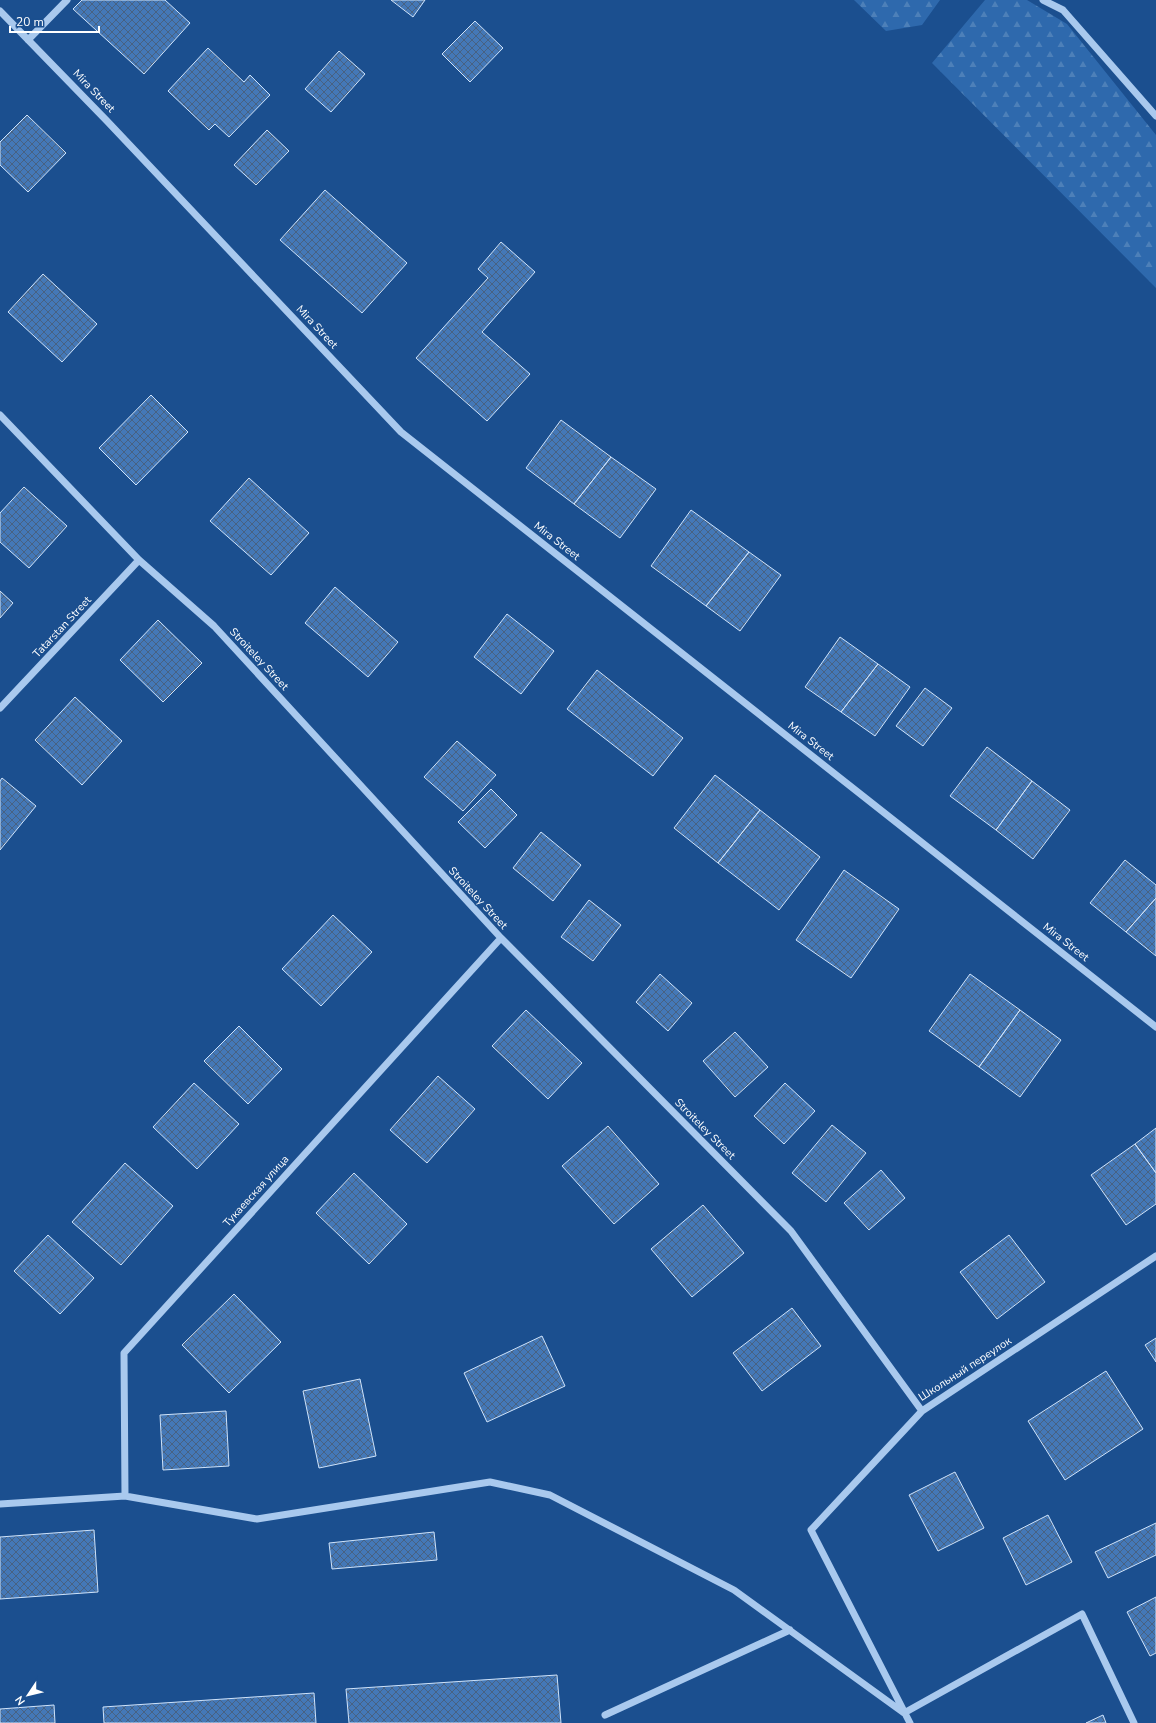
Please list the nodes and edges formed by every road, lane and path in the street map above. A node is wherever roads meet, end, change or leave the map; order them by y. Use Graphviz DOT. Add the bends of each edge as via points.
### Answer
graph roads {
  1 [pos="66,0"];
  2 [pos="1043,0"];
  3 [pos="0,11"];
  4 [pos="28,40"];
  5 [pos="1156,116"];
  6 [pos="0,415"];
  7 [pos="139,560"];
  8 [pos="0,708"];
  9 [pos="501,938"];
  10 [pos="1156,1027"];
  11 [pos="1156,1256"];
  12 [pos="922,1411"];
  13 [pos="125,1496"];
  14 [pos="0,1504"];
  15 [pos="790,1630"];
  16 [pos="904,1713"];
  17 [pos="605,1715"];
  18 [pos="910,1723"];
  19 [pos="1134,1723"];
  1 -- 4 [label="street"];
  2 -- 5 [label="street" via="1063,10"];
  3 -- 4 [label="street, Mira Street"];
  4 -- 10 [label="street, Mira Street" via="401,432"];
  6 -- 7 [label="street, Stroiteley Street"];
  7 -- 8 [label="street, Tatarstan Street"];
  7 -- 9 [label="street, Stroiteley Street" via="214,626"];
  9 -- 12 [label="street, Stroiteley Street" via="791,1231"];
  9 -- 13 [label="street, Тукаевская улица" via="124,1352"];
  11 -- 12 [label="street, Школьный переулок"];
  12 -- 16 [label="street, Школьный переулок" via="811,1530"];
  13 -- 14 [label="street"];
  13 -- 15 [label="street" via="256,1519 490,1482 550,1495 734,1590"];
  15 -- 16 [label="street"];
  15 -- 17 [label="street"];
  16 -- 18 [label="street"];
  16 -- 19 [label="street" via="1082,1614"];
}
